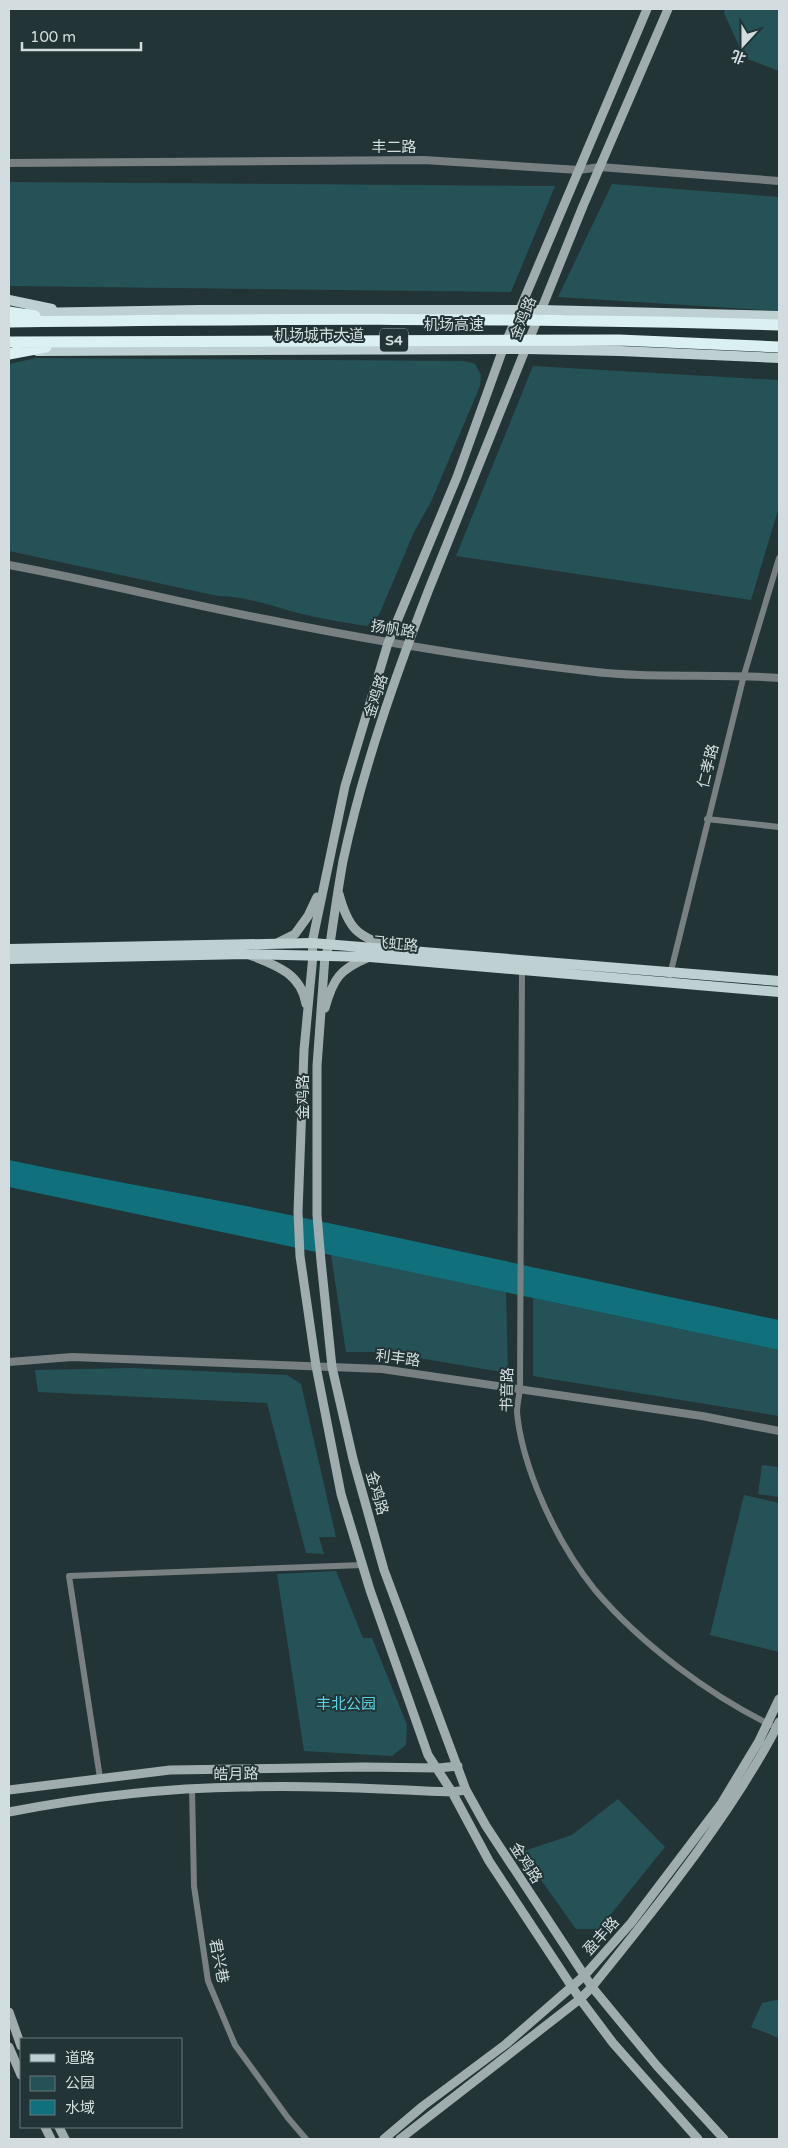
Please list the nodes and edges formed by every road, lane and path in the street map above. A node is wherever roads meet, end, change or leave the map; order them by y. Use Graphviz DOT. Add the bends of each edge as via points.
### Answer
graph roads {
  1 [pos="647,9"];
  2 [pos="668,9"];
  3 [pos="9,163"];
  4 [pos="600,167"];
  5 [pos="579,170"];
  6 [pos="779,181"];
  7 [pos="9,300"];
  8 [pos="541,310"];
  9 [pos="520,311"];
  10 [pos="9,313"];
  11 [pos="779,316"];
  12 [pos="74,317"];
  13 [pos="9,322"];
  14 [pos="779,325"];
  15 [pos="9,342"];
  16 [pos="74,342"];
  17 [pos="779,347"];
  18 [pos="503,349"];
  19 [pos="526,349"];
  20 [pos="9,353"];
  21 [pos="779,358"];
  22 [pos="779,558"];
  23 [pos="9,565"];
  24 [pos="388,643"];
  25 [pos="408,645"];
  26 [pos="744,675"];
  27 [pos="779,678"];
  28 [pos="707,819"];
  29 [pos="779,827"];
  30 [pos="324,883"];
  31 [pos="338,891"];
  32 [pos="277,943"];
  33 [pos="312,943"];
  34 [pos="330,944"];
  35 [pos="9,949"];
  36 [pos="403,950"];
  37 [pos="247,954"];
  38 [pos="313,955"];
  39 [pos="325,956"];
  40 [pos="370,957"];
  41 [pos="9,959"];
  42 [pos="522,970"];
  43 [pos="670,976"];
  44 [pos="779,981"];
  45 [pos="779,992"];
  46 [pos="308,1014"];
  47 [pos="320,1027"];
  48 [pos="9,1362"];
  49 [pos="316,1366"];
  50 [pos="332,1367"];
  51 [pos="520,1389"];
  52 [pos="779,1431"];
  53 [pos="363,1565"];
  54 [pos="779,1699"];
  55 [pos="767,1723"];
  56 [pos="778,1726"];
  57 [pos="458,1766"];
  58 [pos="438,1768"];
  59 [pos="100,1778"];
  60 [pos="192,1789"];
  61 [pos="9,1790"];
  62 [pos="466,1790"];
  63 [pos="452,1792"];
  64 [pos="9,1812"];
  65 [pos="584,1976"];
  66 [pos="592,1987"];
  67 [pos="572,1988"];
  68 [pos="580,2000"];
  69 [pos="9,2012"];
  70 [pos="20,2043"];
  71 [pos="9,2047"];
  72 [pos="20,2073"];
  73 [pos="306,2139"];
  74 [pos="384,2139"];
  75 [pos="400,2139"];
  76 [pos="698,2139"];
  77 [pos="724,2139"];
  1 -- 5 [label="main road, 金鸡路"];
  2 -- 4 [label="main road, 金鸡路"];
  3 -- 5 [label="street, 丰二路" via="424,160"];
  4 -- 5 [label="street, 丰二路"];
  4 -- 6 [label="street, 丰二路"];
  4 -- 8 [label="main road, 金鸡路"];
  5 -- 9 [label="main road, 金鸡路"];
  7 -- 12 [label="main road, 机场城市大道"];
  8 -- 9 [label="main road, 机场城市大道"];
  8 -- 11 [label="main road, 机场城市大道"];
  8 -- 19 [label="main road, 金鸡路"];
  9 -- 12 [label="main road, 机场城市大道" via="199,310"];
  9 -- 18 [label="main road, 金鸡路"];
  10 -- 12 [label="highway, bridge"];
  12 -- 13 [label="highway, 机场高速 / S4, bridge"];
  12 -- 14 [label="highway, 机场高速 / S4, bridge" via="621,320"];
  15 -- 16 [label="highway, 机场高速 / S4, bridge"];
  16 -- 17 [label="highway, 机场高速 / S4, bridge" via="619,340"];
  16 -- 20 [label="highway, bridge"];
  18 -- 19 [label="main road, 机场城市大道"];
  18 -- 20 [label="main road, 机场城市大道"];
  18 -- 24 [label="main road, 金鸡路" via="457,477"];
  19 -- 21 [label="main road, 机场城市大道"];
  19 -- 25 [label="main road, 金鸡路"];
  22 -- 26 [label="street, 仁孝路"];
  23 -- 24 [label="street, 扬帆路"];
  24 -- 25 [label="street, 扬帆路"];
  24 -- 30 [label="main road, 金鸡路" via="345,786"];
  25 -- 26 [label="street, 扬帆路" via="589,672"];
  25 -- 31 [label="main road, 金鸡路" via="360,795"];
  26 -- 27 [label="street, 扬帆路"];
  26 -- 28 [label="street, 仁孝路"];
  28 -- 29 [label="street"];
  28 -- 43 [label="street, 仁孝路"];
  30 -- 32 [label="main road" via="303,925 295,934"];
  30 -- 33 [label="main road, 金鸡路"];
  31 -- 34 [label="main road, 金鸡路"];
  31 -- 36 [label="main road" via="351,926 369,940"];
  32 -- 33 [label="main road, 飞虹路"];
  32 -- 35 [label="main road, 飞虹路"];
  33 -- 34 [label="main road, 飞虹路"];
  33 -- 38 [label="main road, 金鸡路"];
  34 -- 36 [label="main road, 飞虹路"];
  34 -- 39 [label="main road, 金鸡路"];
  36 -- 43 [label="main road, 飞虹路"];
  37 -- 38 [label="main road, 飞虹路"];
  37 -- 41 [label="main road, 飞虹路"];
  37 -- 46 [label="main road" via="276,965 294,978 305,995"];
  38 -- 39 [label="main road, 飞虹路"];
  38 -- 46 [label="main road, 金鸡路"];
  39 -- 40 [label="main road, 飞虹路"];
  39 -- 47 [label="main road, 金鸡路"];
  40 -- 42 [label="main road, 飞虹路"];
  40 -- 47 [label="main road" via="342,972 330,988"];
  42 -- 43 [label="main road, 飞虹路"];
  42 -- 51 [label="street, 书音路"];
  43 -- 44 [label="main road, 飞虹路"];
  43 -- 45 [label="main road, 飞虹路"];
  46 -- 49 [label="main road, 金鸡路" via="298,1212 300,1256"];
  47 -- 50 [label="main road, 金鸡路" via="316,1215"];
  48 -- 49 [label="street, 利丰路" via="72,1357"];
  49 -- 50 [label="street, 利丰路"];
  49 -- 53 [label="main road, 金鸡路" via="341,1494"];
  50 -- 51 [label="street, 利丰路" via="382,1369"];
  50 -- 57 [label="main road, 金鸡路" via="384,1570"];
  51 -- 52 [label="street, 利丰路"];
  51 -- 55 [label="street, 书音路" via="517,1412 528,1467 545,1508 595,1590 637,1634 706,1688"];
  53 -- 58 [label="main road, 金鸡路" via="424,1745"];
  53 -- 59 [label="street" via="69,1576"];
  54 -- 55 [label="main road, 盈丰路"];
  55 -- 56 [label="street, 书音路"];
  55 -- 65 [label="main road, 盈丰路" via="706,1826 631,1923"];
  56 -- 66 [label="main road, 盈丰路" via="696,1854"];
  57 -- 58 [label="main road, 皓月路"];
  57 -- 62 [label="main road, 金鸡路"];
  58 -- 59 [label="main road, 皓月路" via="170,1770"];
  58 -- 63 [label="main road, 金鸡路"];
  59 -- 61 [label="main road, 皓月路"];
  60 -- 63 [label="main road, 皓月路" via="243,1787"];
  60 -- 64 [label="main road, 皓月路" via="66,1801"];
  60 -- 73 [label="street, 君兴巷" via="194,1886 208,1981 235,2045"];
  62 -- 63 [label="main road, 皓月路"];
  62 -- 65 [label="main road, 金鸡路"];
  63 -- 67 [label="main road, 金鸡路" via="489,1861"];
  65 -- 66 [label="main road, 金鸡路"];
  65 -- 67 [label="main road, 盈丰路"];
  66 -- 68 [label="main road, 盈丰路"];
  66 -- 77 [label="main road, 金鸡路" via="657,2066"];
  67 -- 68 [label="main road, 金鸡路"];
  67 -- 74 [label="main road, 盈丰路"];
  68 -- 75 [label="main road, 盈丰路"];
  68 -- 76 [label="main road, 金鸡路" via="613,2043"];
  69 -- 70 [label="main road"];
  71 -- 72 [label="main road"];
}
